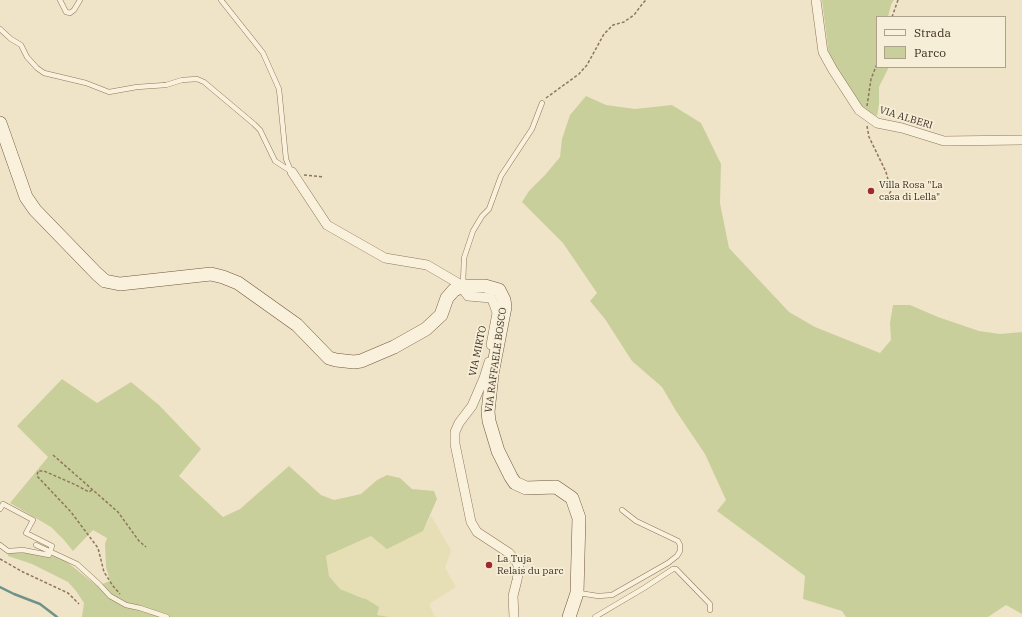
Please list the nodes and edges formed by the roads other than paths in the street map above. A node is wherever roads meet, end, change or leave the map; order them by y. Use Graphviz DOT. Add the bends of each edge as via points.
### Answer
graph roads {
  1 [pos="60,0"];
  2 [pos="80,0"];
  3 [pos="222,0"];
  4 [pos="816,0"];
  5 [pos="0,29"];
  6 [pos="542,102"];
  7 [pos="0,123"];
  8 [pos="1022,140"];
  9 [pos="292,172"];
  10 [pos="463,286"];
  11 [pos="0,509"];
  12 [pos="622,510"];
  13 [pos="0,545"];
  14 [pos="36,545"];
  15 [pos="50,551"];
  16 [pos="577,593"];
  17 [pos="710,610"];
  18 [pos="167,617"];
  19 [pos="514,617"];
  20 [pos="569,617"];
  21 [pos="595,617"];
  1 -- 2 [label="lane" via="66,12 70,13"];
  3 -- 9 [label="lane" via="263,53 279,89 286,159"];
  4 -- 8 [label="street, VIA ALBERI" via="823,52 859,110 877,123 944,141"];
  5 -- 9 [label="lane" via="21,45 27,57 44,72 109,92 197,79 254,124 260,130 275,161"];
  6 -- 10 [label="lane" via="532,129 501,176 489,209 473,231 464,258"];
  7 -- 10 [label="street" via="26,197 35,210 105,281 120,284 211,274 223,277 238,283 297,325 329,358 354,362 394,347 426,328 441,315 447,298 454,290"];
  9 -- 10 [label="street" via="327,224 384,258 427,266"];
  10 -- 16 [label="street, VIA RAFFAELE BOSCO" via="495,288 502,294 505,307 492,381 489,421 498,451 515,483 526,488 556,487 572,498 579,518"];
  10 -- 19 [label="street, VIA MIRTO" via="468,296 491,298 496,313 489,362 484,378 472,406 455,432 455,444 471,522 484,538 509,553 519,568 513,596"];
  11 -- 15 [label="lane" via="3,504 33,520 26,533 52,546"];
  12 -- 16 [label="lane" via="678,541 680,551 668,563 612,595"];
  13 -- 15 [label="lane" via="8,551 23,550 49,555"];
  14 -- 15 [label="lane"];
  15 -- 18 [label="lane" via="77,564 110,596 126,605"];
  16 -- 20 [label="street, VIA RAFFAELE BOSCO"];
  17 -- 21 [label="lane" via="710,604 676,569 673,569"];
}
